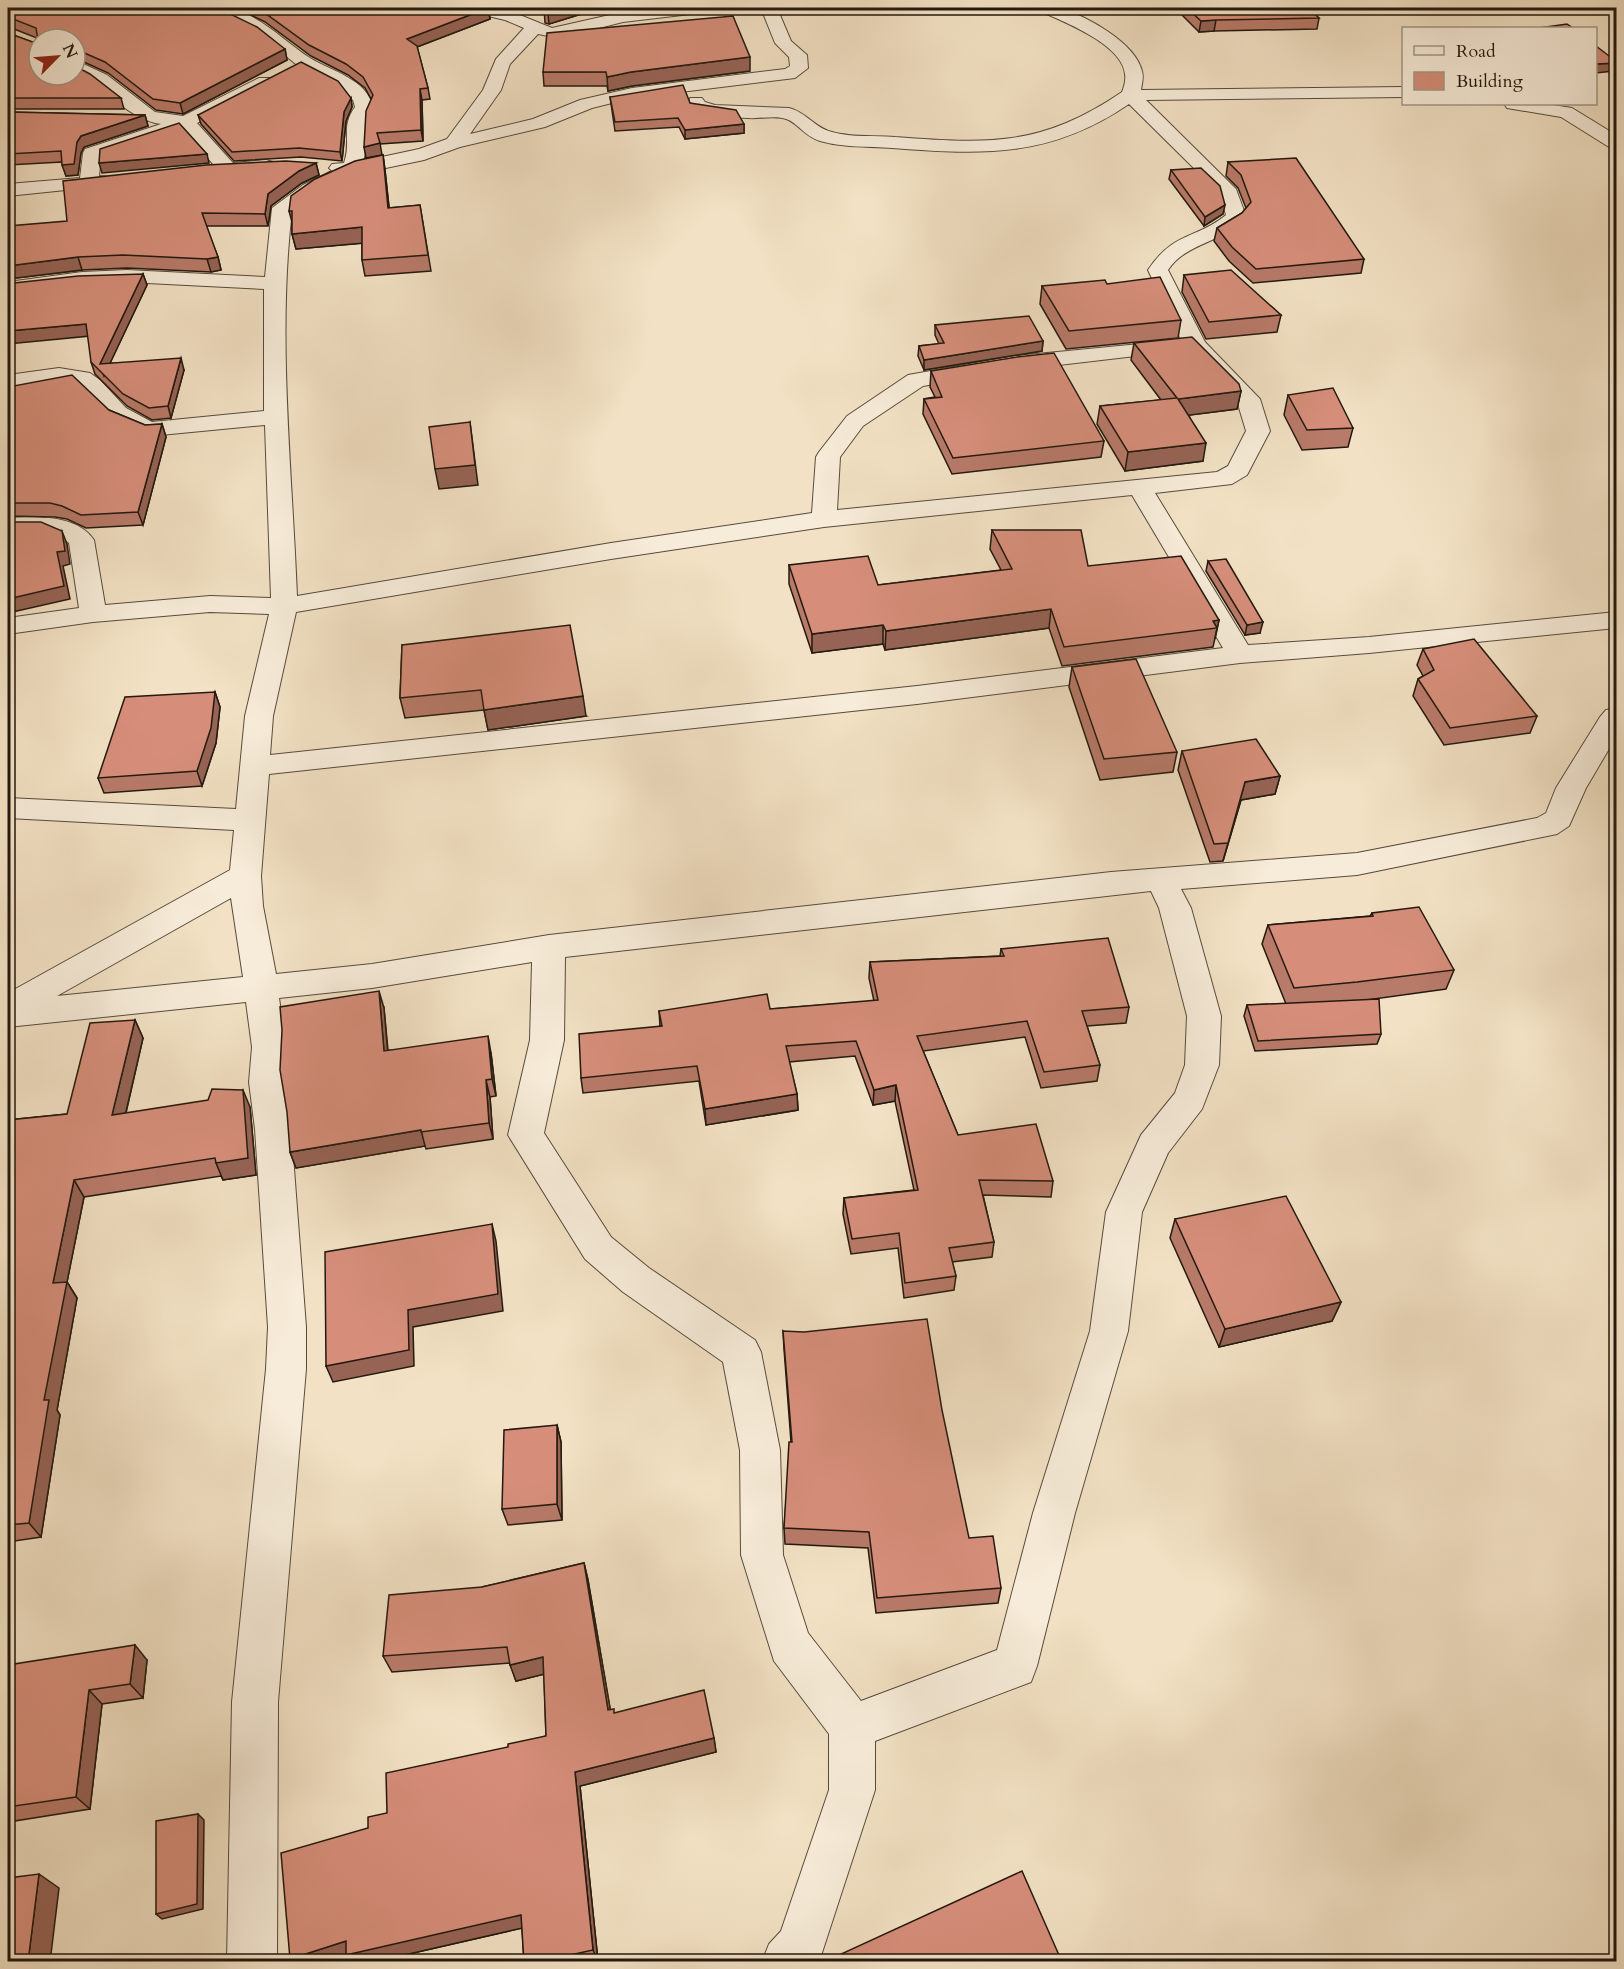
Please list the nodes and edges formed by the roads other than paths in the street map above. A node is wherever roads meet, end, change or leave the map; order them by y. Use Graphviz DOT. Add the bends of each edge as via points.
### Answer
graph roads {
  1 [pos="218,8"];
  2 [pos="482,8"];
  3 [pos="688,8"];
  4 [pos="699,8"];
  5 [pos="769,8"];
  6 [pos="1046,8"];
  7 [pos="534,28"];
  8 [pos="303,61"];
  9 [pos="87,71"];
  10 [pos="693,86"];
  11 [pos="1402,92"];
  12 [pos="1130,95"];
  13 [pos="1520,105"];
  14 [pos="117,116"];
  15 [pos="150,117"];
  16 [pos="186,122"];
  17 [pos="454,143"];
  18 [pos="1617,143"];
  19 [pos="280,166"];
  20 [pos="311,166"];
  21 [pos="351,169"];
  22 [pos="228,170"];
  23 [pos="205,172"];
  24 [pos="124,180"];
  25 [pos="89,183"];
  26 [pos="8,190"];
  27 [pos="275,283"];
  28 [pos="8,288"];
  29 [pos="1195,345"];
  30 [pos="8,382"];
  31 [pos="276,417"];
  32 [pos="1140,488"];
  33 [pos="824,519"];
  34 [pos="8,526"];
  35 [pos="284,606"];
  36 [pos="93,614"];
  37 [pos="1617,620"];
  38 [pos="8,626"];
  39 [pos="1240,654"];
  40 [pos="1617,717"];
  41 [pos="256,766"];
  42 [pos="10,798"];
  43 [pos="251,820"];
  44 [pos="245,876"];
  45 [pos="1161,880"];
  46 [pos="549,946"];
  47 [pos="259,988"];
  48 [pos="8,1008"];
  49 [pos="8,1014"];
  50 [pos="852,1727"];
  51 [pos="252,1962"];
  52 [pos="787,1962"];
  1 -- 8 [label="street" via="267,32"];
  2 -- 7 [label="street"];
  3 -- 4 [label="street"];
  3 -- 7 [label="street" via="623,17 559,33"];
  5 -- 10 [label="street" via="784,43 798,55 800,68 789,74"];
  6 -- 12 [label="street" via="1093,30 1126,57 1134,72"];
  7 -- 17 [label="street" via="502,63 492,90"];
  8 -- 16 [label="street"];
  8 -- 21 [label="street" via="349,86 362,98 364,107 355,120 358,145"];
  9 -- 15 [label="street"];
  10 -- 12 [label="street" via="697,106 747,113 789,113 813,132 833,138 982,148 1022,144 1068,132"];
  10 -- 17 [label="street" via="632,93 586,104 539,123"];
  11 -- 12 [label="street"];
  12 -- 29 [label="street" via="1229,193 1236,216 1224,228 1193,238 1165,256 1158,270"];
  13 -- 18 [label="street" via="1566,112"];
  14 -- 15 [label="street"];
  15 -- 16 [label="street"];
  16 -- 22 [label="street"];
  16 -- 25 [label="street" via="90,145"];
  17 -- 21 [label="street" via="424,154"];
  19 -- 22 [label="street"];
  20 -- 21 [label="street"];
  21 -- 27 [label="street" via="282,208"];
  22 -- 23 [label="street"];
  24 -- 25 [label="street"];
  25 -- 26 [label="street"];
  27 -- 28 [label="street" via="125,276"];
  27 -- 31 [label="street"];
  29 -- 32 [label="street" via="1248,399 1258,431 1238,470 1223,479"];
  29 -- 33 [label="street" via="1016,363 916,380 855,421 828,457"];
  30 -- 31 [label="street" via="78,376 87,380 115,410 150,429"];
  31 -- 35 [label="street"];
  32 -- 33 [label="street"];
  32 -- 39 [label="street"];
  33 -- 35 [label="street"];
  34 -- 36 [label="street" via="56,526 81,540"];
  35 -- 36 [label="street" via="210,604"];
  35 -- 41 [label="street" via="259,716"];
  36 -- 38 [label="street"];
  37 -- 39 [label="street"];
  39 -- 41 [label="street" via="917,695"];
  40 -- 45 [label="street" via="1570,788 1558,819 1546,827 1357,864"];
  41 -- 43 [label="street"];
  42 -- 43 [label="street"];
  43 -- 44 [label="street"];
  44 -- 47 [label="street"];
  44 -- 48 [label="street"];
  45 -- 46 [label="street"];
  45 -- 50 [label="street" via="1174,908 1204,1016 1202,1065 1190,1099 1154,1145 1124,1212 1109,1331 1054,1514 1015,1666"];
  46 -- 47 [label="street" via="372,976"];
  46 -- 50 [label="street" via="547,1040 526,1135 598,1248 636,1280 741,1352 760,1450 762,1555 790,1645"];
  47 -- 49 [label="street"];
  47 -- 51 [label="street" via="269,1047 266,1082 287,1327 255,1702"];
  50 -- 52 [label="street" via="852,1790 801,1946"];
}
